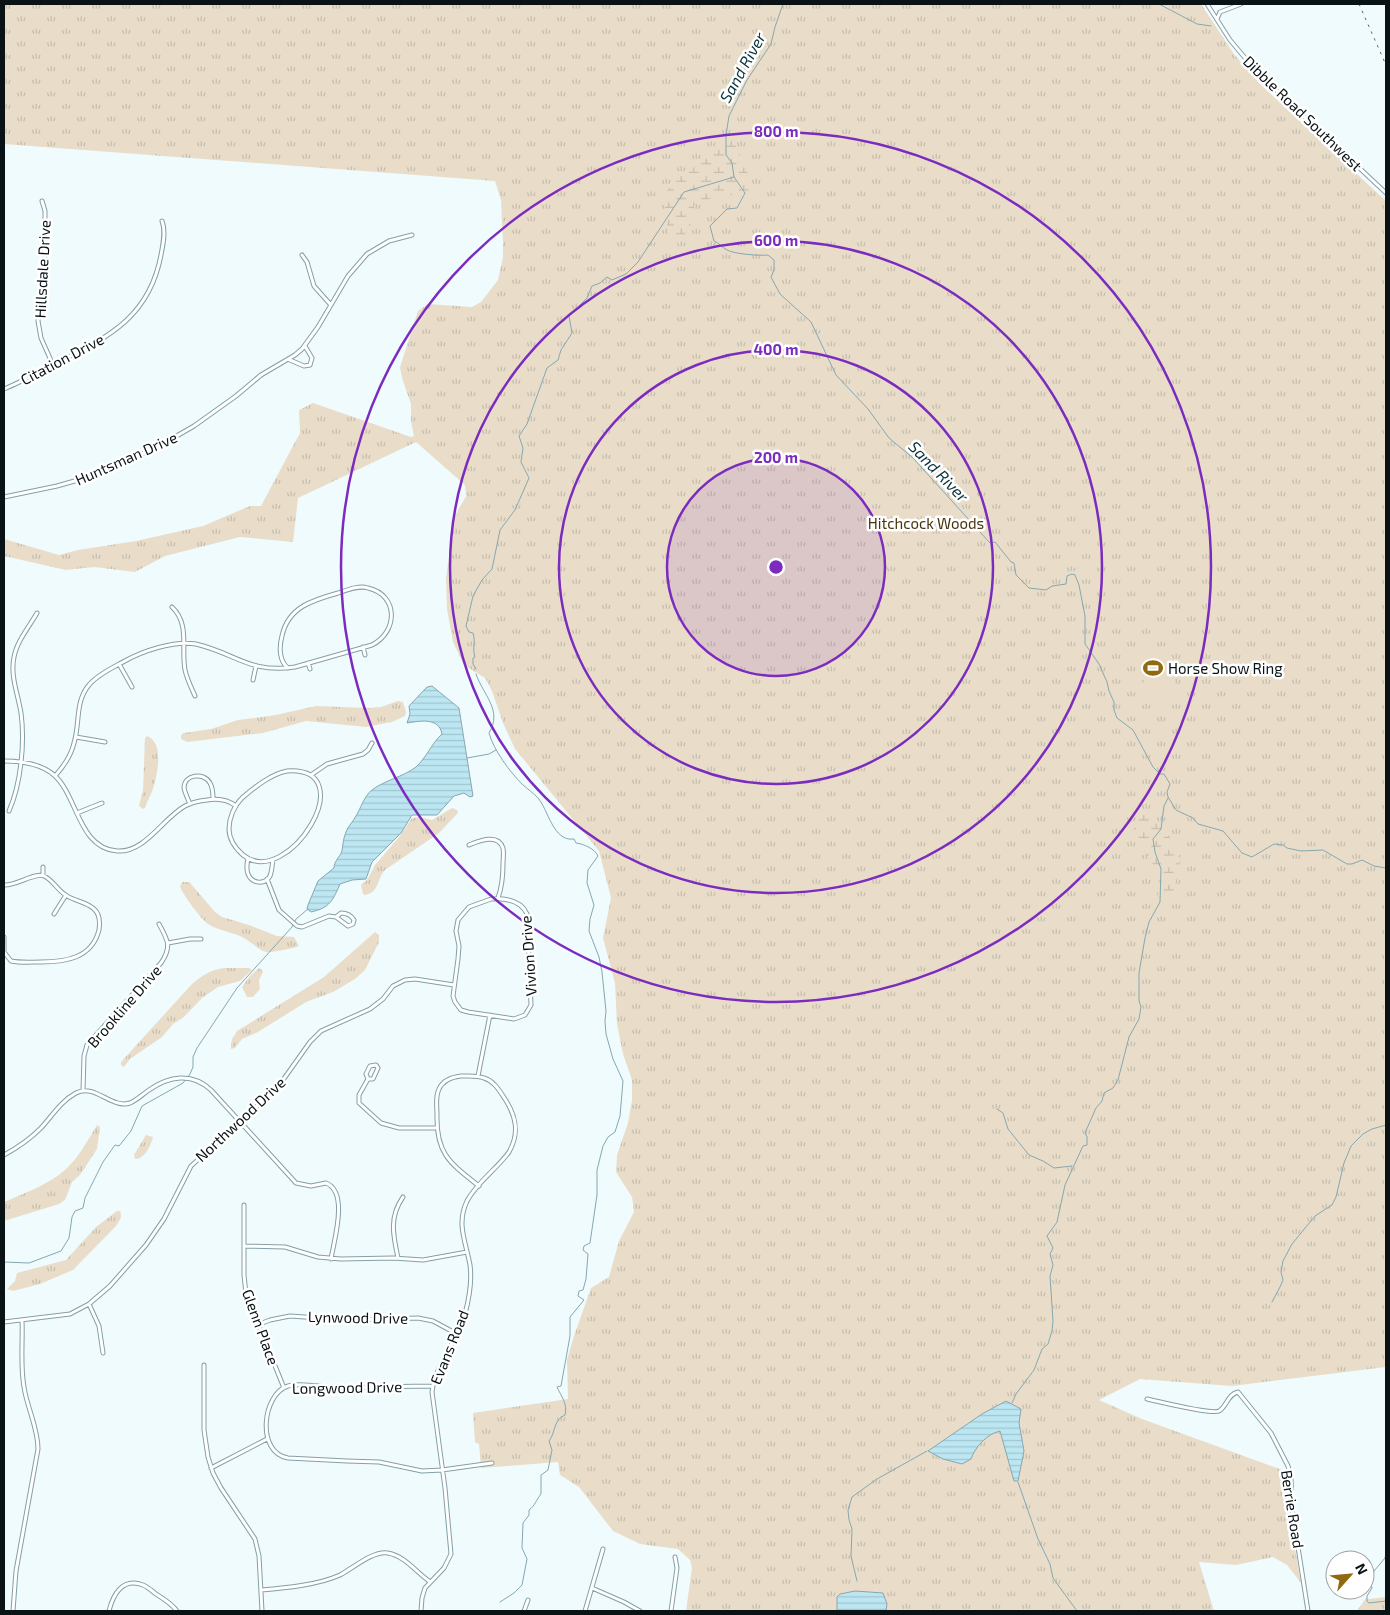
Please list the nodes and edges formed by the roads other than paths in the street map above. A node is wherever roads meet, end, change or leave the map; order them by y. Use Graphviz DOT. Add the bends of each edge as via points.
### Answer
graph roads {
  1 [pos="1207,4"];
  2 [pos="1241,4"];
  3 [pos="1217,20"];
  4 [pos="1386,193"];
  5 [pos="42,201"];
  6 [pos="162,221"];
  7 [pos="412,235"];
  8 [pos="302,255"];
  9 [pos="330,304"];
  10 [pos="306,346"];
  11 [pos="286,360"];
  12 [pos="52,365"];
  13 [pos="4,390"];
  14 [pos="4,497"];
  15 [pos="172,607"];
  16 [pos="38,613"];
  17 [pos="184,644"];
  18 [pos="364,647"];
  19 [pos="365,655"];
  20 [pos="308,663"];
  21 [pos="118,664"];
  22 [pos="256,666"];
  23 [pos="288,668"];
  24 [pos="310,668"];
  25 [pos="253,680"];
  26 [pos="132,687"];
  27 [pos="195,696"];
  28 [pos="76,737"];
  29 [pos="105,742"];
  30 [pos="372,743"];
  31 [pos="4,761"];
  32 [pos="20,762"];
  33 [pos="312,775"];
  34 [pos="55,776"];
  35 [pos="213,799"];
  36 [pos="102,803"];
  37 [pos="190,804"];
  38 [pos="236,806"];
  39 [pos="9,811"];
  40 [pos="77,813"];
  41 [pos="468,845"];
  42 [pos="248,858"];
  43 [pos="273,860"];
  44 [pos="43,867"];
  45 [pos="42,875"];
  46 [pos="267,880"];
  47 [pos="4,886"];
  48 [pos="66,895"];
  49 [pos="498,898"];
  50 [pos="54,914"];
  51 [pos="336,917"];
  52 [pos="159,924"];
  53 [pos="4,937"];
  54 [pos="201,939"];
  55 [pos="168,943"];
  56 [pos="454,985"];
  57 [pos="490,1015"];
  58 [pos="478,1076"];
  59 [pos="368,1079"];
  60 [pos="83,1091"];
  61 [pos="240,1122"];
  62 [pos="436,1128"];
  63 [pos="4,1155"];
  64 [pos="479,1186"];
  65 [pos="403,1196"];
  66 [pos="244,1205"];
  67 [pos="244,1246"];
  68 [pos="467,1252"];
  69 [pos="398,1258"];
  70 [pos="331,1259"];
  71 [pos="89,1304"];
  72 [pos="22,1320"];
  73 [pos="4,1322"];
  74 [pos="257,1325"];
  75 [pos="457,1334"];
  76 [pos="103,1353"];
  77 [pos="204,1365"];
  78 [pos="432,1386"];
  79 [pos="284,1388"];
  80 [pos="1147,1398"];
  81 [pos="267,1439"];
  82 [pos="492,1463"];
  83 [pos="212,1468"];
  84 [pos="442,1470"];
  85 [pos="603,1548"];
  86 [pos="675,1558"];
  87 [pos="429,1581"];
  88 [pos="592,1588"];
  89 [pos="261,1590"];
  90 [pos="528,1600"];
  91 [pos="13,1611"];
  92 [pos="109,1611"];
  93 [pos="177,1611"];
  94 [pos="262,1611"];
  95 [pos="421,1611"];
  96 [pos="524,1611"];
  97 [pos="586,1611"];
  98 [pos="640,1611"];
  99 [pos="671,1611"];
  100 [pos="1308,1611"];
  1 -- 3 [label="street, Dibble Road Southwest"];
  2 -- 3 [label="street" via="1220,12"];
  3 -- 4 [label="street, Dibble Road Southwest" via="1261,77"];
  5 -- 12 [label="street, Hillsdale Drive" via="45,211 45,265 38,321"];
  6 -- 12 [label="street, Citation Drive" via="164,229 159,268 151,289 137,310 100,341"];
  7 -- 9 [label="street, Huntsman Drive" via="389,240 367,254"];
  8 -- 9 [label="street" via="314,286"];
  9 -- 10 [label="street, Huntsman Drive"];
  10 -- 11 [label="street, Huntsman Drive"];
  10 -- 11 [label="street" via="312,358 310,365"];
  11 -- 14 [label="street, Huntsman Drive" via="194,426 154,449 73,482"];
  12 -- 13 [label="street, Citation Drive"];
  15 -- 17 [label="street" via="181,620"];
  16 -- 32 [label="street" via="18,644 13,660 22,722"];
  17 -- 21 [label="street" via="144,652"];
  17 -- 22 [label="street" via="197,644"];
  17 -- 27 [label="street" via="185,669"];
  18 -- 19 [label="street"];
  18 -- 20 [label="street"];
  18 -- 23 [label="street" via="382,638 392,619 385,598 372,589 360,587 313,600 293,614 284,627 281,641 282,662"];
  20 -- 23 [label="street"];
  20 -- 24 [label="street"];
  21 -- 26 [label="street"];
  21 -- 28 [label="street" via="86,688 79,708"];
  22 -- 23 [label="street"];
  22 -- 25 [label="street"];
  28 -- 29 [label="street"];
  28 -- 34 [label="street" via="70,755"];
  30 -- 33 [label="street" via="363,754 327,764"];
  31 -- 32 [label="street"];
  32 -- 34 [label="street" via="37,766"];
  32 -- 39 [label="street"];
  33 -- 38 [label="street" via="299,770 283,772 267,780"];
  33 -- 43 [label="street" via="320,795 316,818 290,849"];
  34 -- 40 [label="street"];
  35 -- 37 [label="street"];
  35 -- 37 [label="street" via="209,781 197,775 185,786"];
  35 -- 38 [label="street"];
  36 -- 40 [label="street"];
  37 -- 40 [label="street" via="133,849 124,851 110,850 94,841"];
  38 -- 42 [label="street" via="230,821 230,837 236,848"];
  41 -- 49 [label="street" via="492,839 502,846 503,877"];
  42 -- 43 [label="street"];
  42 -- 46 [label="street" via="250,878 258,882"];
  43 -- 46 [label="street"];
  44 -- 45 [label="street"];
  45 -- 47 [label="street"];
  45 -- 48 [label="street"];
  46 -- 51 [label="street" via="279,910 297,926 329,916"];
  48 -- 50 [label="street"];
  48 -- 53 [label="street" via="92,907 99,916 96,938 81,955 60,962 13,961 5,955"];
  49 -- 56 [label="street, Vivion Drive" via="471,906 460,917"];
  49 -- 57 [label="street, Vivion Drive" via="520,903 527,914 531,1005 519,1018"];
  51 -- 51 [label="street" via="346,913 354,920 353,924 348,926"];
  52 -- 55 [label="street"];
  54 -- 55 [label="street"];
  55 -- 60 [label="street, Brookline Drive" via="161,963 87,1045"];
  56 -- 57 [label="street, Vivion Drive" via="453,999 461,1010"];
  56 -- 61 [label="street, Northwood Drive" via="405,980 393,986 370,1009 324,1028 278,1087"];
  57 -- 58 [label="street"];
  58 -- 62 [label="street" via="452,1077 441,1085 436,1102"];
  58 -- 64 [label="street, Evans Road" via="492,1082 501,1092 512,1110 516,1130 509,1152"];
  59 -- 59 [label="street" via="366,1074 370,1066 376,1065 378,1071 373,1079"];
  59 -- 62 [label="street" via="359,1094 359,1103 381,1122 399,1128"];
  60 -- 61 [label="street" via="126,1103 167,1080 190,1078 208,1087"];
  60 -- 63 [label="street" via="63,1103 32,1137"];
  61 -- 70 [label="street" via="296,1183 311,1186 326,1183 334,1189 339,1210"];
  61 -- 71 [label="street, Northwood Drive" via="191,1166 164,1219 146,1245 117,1279"];
  62 -- 64 [label="street" via="445,1154"];
  64 -- 68 [label="street, Evans Road" via="462,1215"];
  65 -- 69 [label="street" via="393,1221"];
  66 -- 67 [label="street, Glenn Place"];
  67 -- 70 [label="street" via="283,1246"];
  67 -- 74 [label="street, Glenn Place" via="246,1294"];
  68 -- 69 [label="street" via="423,1260"];
  68 -- 75 [label="street, Evans Road" via="469,1289"];
  69 -- 70 [label="street"];
  71 -- 72 [label="street, Northwood Drive" via="70,1314"];
  71 -- 76 [label="street" via="99,1326"];
  72 -- 73 [label="street, Northwood Drive"];
  72 -- 91 [label="street" via="22,1379 36,1429 38,1449 16,1570"];
  74 -- 75 [label="street, Lynwood Drive" via="290,1316 348,1320 418,1318 433,1321"];
  74 -- 79 [label="street, Glenn Place"];
  75 -- 78 [label="street, Evans Road"];
  77 -- 83 [label="street" via="204,1430"];
  78 -- 79 [label="street, Longwood Drive" via="340,1388 291,1385"];
  78 -- 84 [label="street, Evans Road"];
  79 -- 81 [label="street, Longwood Drive" via="271,1401 265,1429"];
  80 -- 100 [label="street, Berrie Road" via="1217,1412 1232,1394 1238,1392 1270,1433 1291,1477 1292,1509"];
  81 -- 83 [label="street"];
  81 -- 84 [label="street" via="282,1457 379,1462 416,1470"];
  82 -- 84 [label="street"];
  83 -- 89 [label="street" via="221,1488 255,1539"];
  84 -- 87 [label="street, Evans Road" via="451,1554 444,1568"];
  85 -- 88 [label="street"];
  86 -- 99 [label="street" via="677,1568"];
  87 -- 89 [label="street" via="404,1560 385,1553 375,1554 330,1579"];
  87 -- 95 [label="street, Evans Road" via="423,1593"];
  88 -- 97 [label="street"];
  88 -- 98 [label="street"];
  89 -- 94 [label="street"];
  90 -- 96 [label="street"];
  92 -- 93 [label="street" via="116,1591 135,1583 147,1587"];
}
